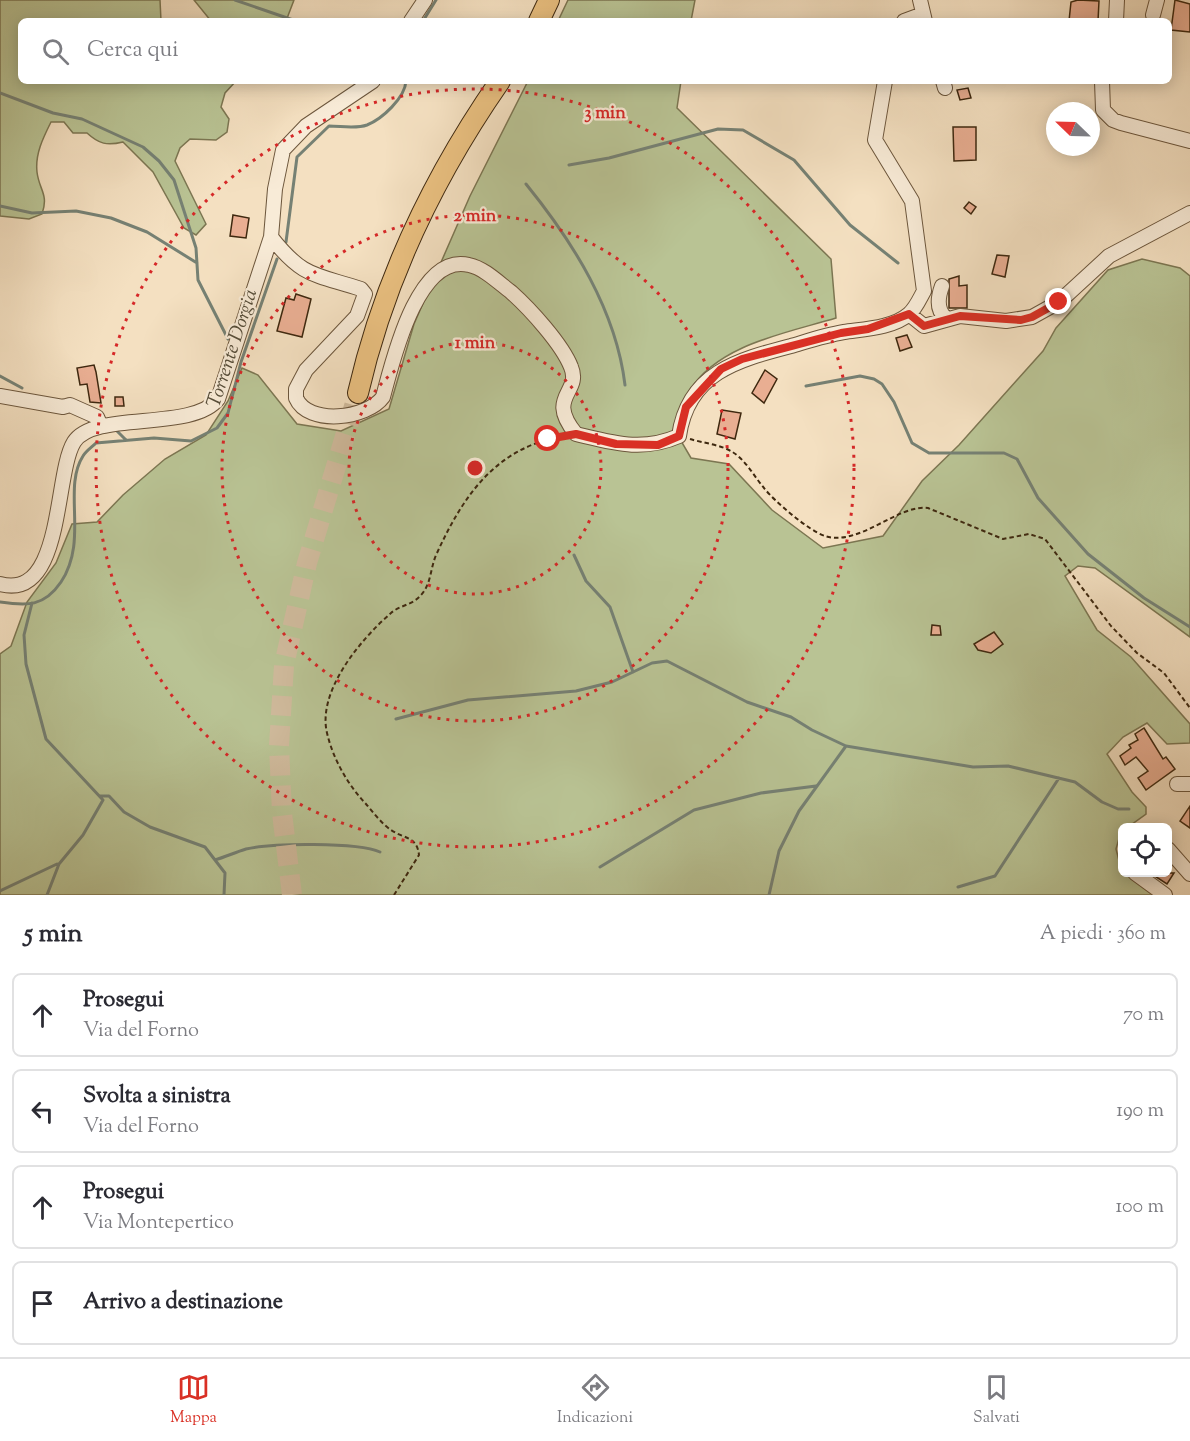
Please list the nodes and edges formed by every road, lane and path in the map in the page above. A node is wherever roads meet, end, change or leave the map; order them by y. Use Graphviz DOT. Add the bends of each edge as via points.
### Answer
graph roads {
  1 [pos="425,0"];
  2 [pos="549,0"];
  3 [pos="1117,0"];
  4 [pos="1156,0"];
  5 [pos="1153,15"];
  6 [pos="413,18"];
  7 [pos="540,18"];
  8 [pos="1116,18"];
  9 [pos="369,84"];
  10 [pos="498,84"];
  11 [pos="884,84"];
  12 [pos="1102,84"];
  13 [pos="1190,141"];
  14 [pos="1190,213"];
  15 [pos="271,237"];
  16 [pos="942,286"];
  17 [pos="909,314"];
  18 [pos="946,318"];
  19 [pos="358,393"];
  20 [pos="0,396"];
  21 [pos="101,426"];
  22 [pos="576,434"];
  23 [pos="679,436"];
  24 [pos="0,584"];
  25 [pos="1190,708"];
  26 [pos="1172,854"];
  27 [pos="1190,874"];
  28 [pos="1140,877"];
  29 [pos="394,895"];
  30 [pos="1165,895"];
  1 -- 6 [label="street"];
  2 -- 7 [label="highway"];
  3 -- 8 [label="street"];
  4 -- 5 [label="street"];
  9 -- 15 [label="street" via="306,126 283,150 274,189"];
  10 -- 19 [label="highway" via="443,170 409,237 376,324"];
  11 -- 17 [label="street" via="875,140 912,201 924,291"];
  12 -- 13 [label="street" via="1103,110 1113,120"];
  14 -- 18 [label="street" via="1109,256 1059,302 1032,317 1006,321"];
  15 -- 21 [label="street" via="214,404 200,412"];
  15 -- 22 [label="street" via="291,262 308,273 361,288 365,294 357,316 300,379 296,398 306,410 339,416 377,405 383,398 403,329 417,300 436,274 446,268 468,265 496,280 518,299 570,363 572,380 562,408"];
  16 -- 18 [label="street" via="938,301"];
  17 -- 18 [label="street" via="924,326"];
  17 -- 23 [label="street" via="868,329 742,359 721,369 686,407"];
  20 -- 21 [label="street" via="70,405 97,417"];
  21 -- 24 [label="street" via="81,434 71,448 54,530 34,574 24,584"];
  22 -- 23 [label="street" via="616,444 658,445"];
  22 -- 29 [label="path" via="548,439 489,470 473,488 436,553 422,595 392,612 342,671 328,696 327,732 350,786 392,831 409,838 418,848 419,855"];
  23 -- 25 [label="path" via="733,452 765,490 824,536 836,538 871,530 916,506 1003,539 1029,534 1046,539 1112,626 1137,653 1164,673"];
  26 -- 27 [label="street"];
  28 -- 30 [label="street"];
}
